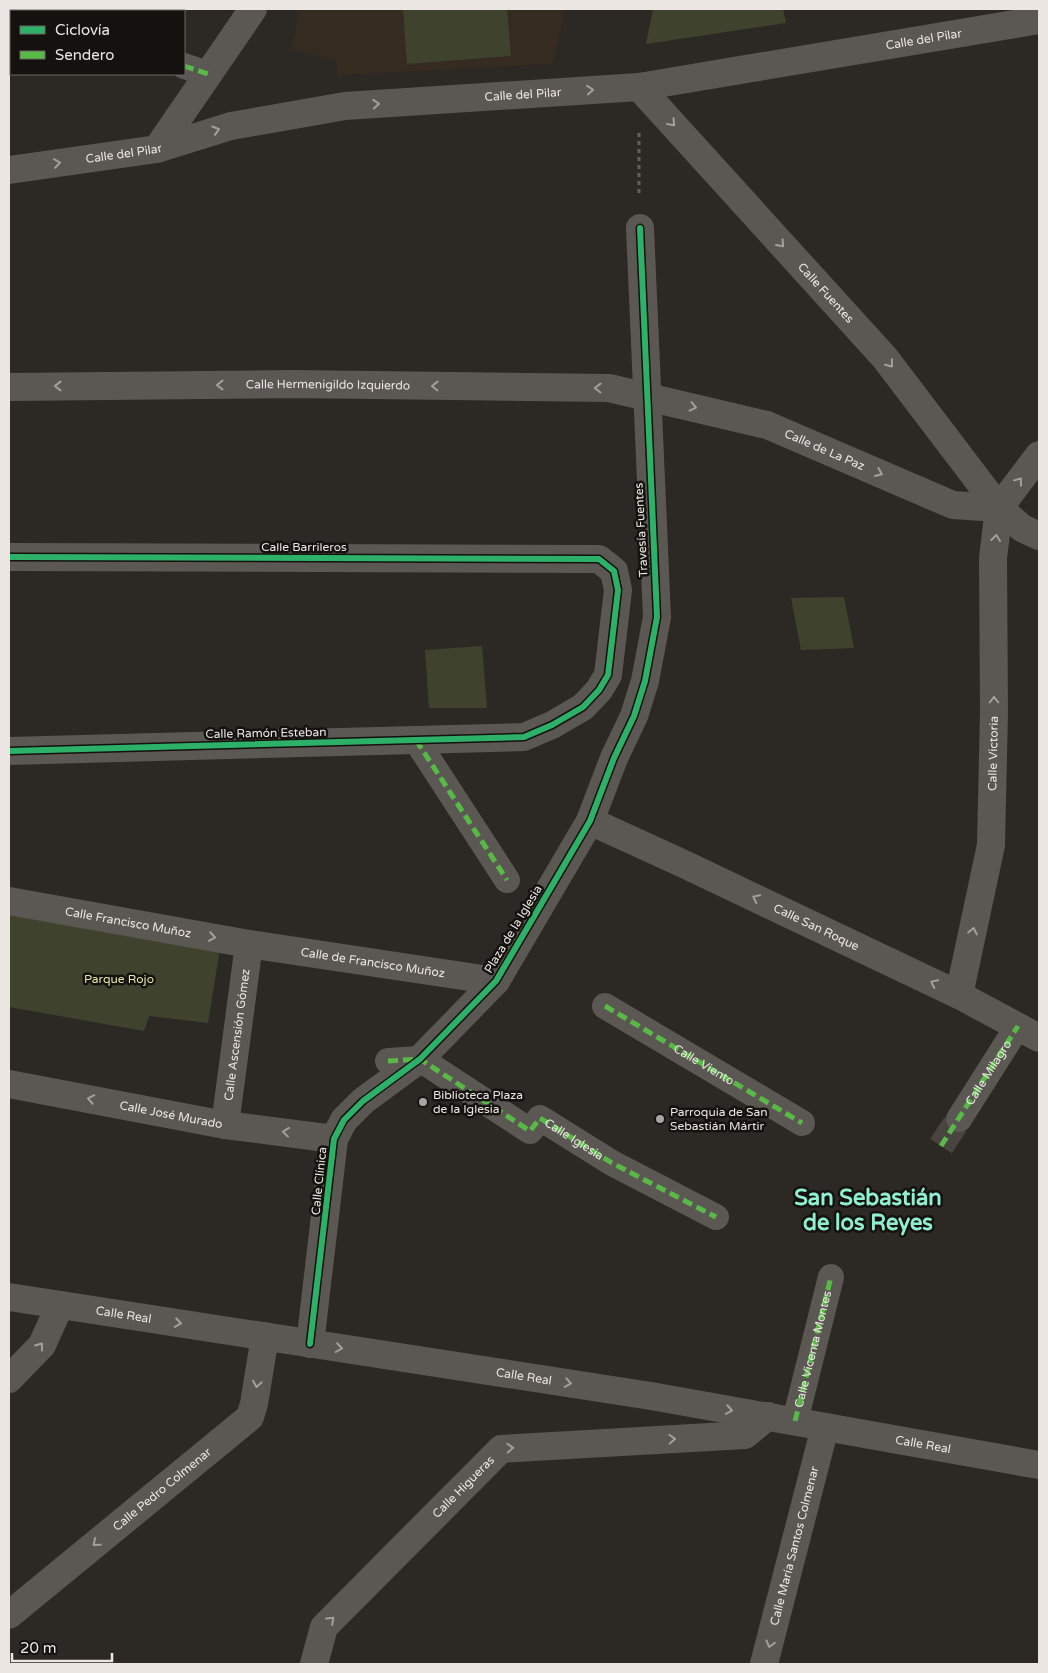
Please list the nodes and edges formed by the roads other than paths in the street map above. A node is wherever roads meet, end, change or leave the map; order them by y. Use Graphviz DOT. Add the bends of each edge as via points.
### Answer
graph roads {
  1 [pos="253,9"];
  2 [pos="1039,20"];
  3 [pos="196,70"];
  4 [pos="639,87"];
  5 [pos="157,148"];
  6 [pos="9,170"];
  7 [pos="640,228"];
  8 [pos="9,387"];
  9 [pos="646,396"];
  10 [pos="1039,455"];
  11 [pos="999,508"];
  12 [pos="1039,536"];
  13 [pos="9,557"];
  14 [pos="524,737"];
  15 [pos="416,740"];
  16 [pos="9,751"];
  17 [pos="590,821"];
  18 [pos="507,880"];
  19 [pos="9,901"];
  20 [pos="249,944"];
  21 [pos="496,981"];
  22 [pos="959,996"];
  23 [pos="605,1006"];
  24 [pos="1028,1032"];
  25 [pos="420,1059"];
  26 [pos="388,1061"];
  27 [pos="9,1084"];
  28 [pos="958,1119"];
  29 [pos="802,1123"];
  30 [pos="225,1125"];
  31 [pos="334,1139"];
  32 [pos="716,1217"];
  33 [pos="831,1277"];
  34 [pos="9,1297"];
  35 [pos="60,1305"];
  36 [pos="265,1336"];
  37 [pos="310,1344"];
  38 [pos="9,1379"];
  39 [pos="768,1416"];
  40 [pos="795,1421"];
  41 [pos="825,1427"];
  42 [pos="1039,1465"];
  43 [pos="9,1615"];
  44 [pos="314,1664"];
  45 [pos="764,1664"];
  1 -- 3 [label="street"];
  2 -- 4 [label="street, Calle del Pilar"];
  3 -- 5 [label="street"];
  5 -- 4 [label="street, Calle del Pilar, one-way" via="231,126 345,106"];
  4 -- 11 [label="street, Calle Fuentes, one-way" via="885,358"];
  6 -- 5 [label="street, Calle del Pilar, one-way"];
  7 -- 9 [label="street, Travesía Fuentes"];
  9 -- 8 [label="street, Calle Hermenigildo Izquierdo, one-way" via="609,388 293,384"];
  9 -- 11 [label="street, Calle de La Paz, one-way" via="768,425 953,506"];
  9 -- 17 [label="street, Travesía Fuentes" via="657,617 634,716"];
  11 -- 10 [label="street, one-way"];
  11 -- 12 [label="street, Calle Fuentes" via="1022,528"];
  22 -- 11 [label="street, Calle Victoria, one-way" via="991,845 993,558"];
  13 -- 14 [label="street, Calle Barrileros" via="598,559 614,571 618,590 608,675 583,707"];
  14 -- 15 [label="street, Calle Ramón Esteban"];
  15 -- 16 [label="street, Calle Ramón Esteban"];
  15 -- 18 [label="street"];
  17 -- 21 [label="street, Plaza de la Iglesia"];
  22 -- 17 [label="street, Calle San Roque, one-way"];
  19 -- 20 [label="street, Calle Francisco Muñoz, one-way"];
  20 -- 21 [label="street, Calle de Francisco Muñoz"];
  20 -- 30 [label="street, Calle Ascensión Gómez"];
  21 -- 25 [label="street, Plaza de la Iglesia"];
  22 -- 24 [label="street, Calle San Roque"];
  23 -- 29 [label="street, Calle Viento"];
  24 -- 28 [label="street, Calle Milagro"];
  25 -- 26 [label="street"];
  25 -- 31 [label="street, Calle Clínica" via="362,1101 344,1120"];
  25 -- 32 [label="street, Calle Iglesia" via="530,1132 540,1118 612,1163"];
  30 -- 27 [label="street, Calle José Murado, one-way"];
  31 -- 30 [label="street, Calle José Murado, one-way"];
  31 -- 37 [label="street, Calle Clínica"];
  33 -- 40 [label="street, Calle Vicenta Montes"];
  34 -- 35 [label="street, Calle Real"];
  35 -- 36 [label="street, Calle Real, one-way"];
  38 -- 35 [label="street, one-way" via="42,1345"];
  36 -- 37 [label="street, Calle Real"];
  36 -- 43 [label="street, Calle Pedro Colmenar, one-way" via="250,1417"];
  37 -- 39 [label="street, Calle Real, one-way"];
  39 -- 40 [label="street, Calle Real"];
  44 -- 39 [label="street, Calle Higueras, one-way" via="324,1627 501,1449 745,1436"];
  40 -- 41 [label="street, Calle Real"];
  41 -- 42 [label="street, Calle Real"];
  41 -- 45 [label="street, Calle María Santos Colmenar, one-way"];
}
